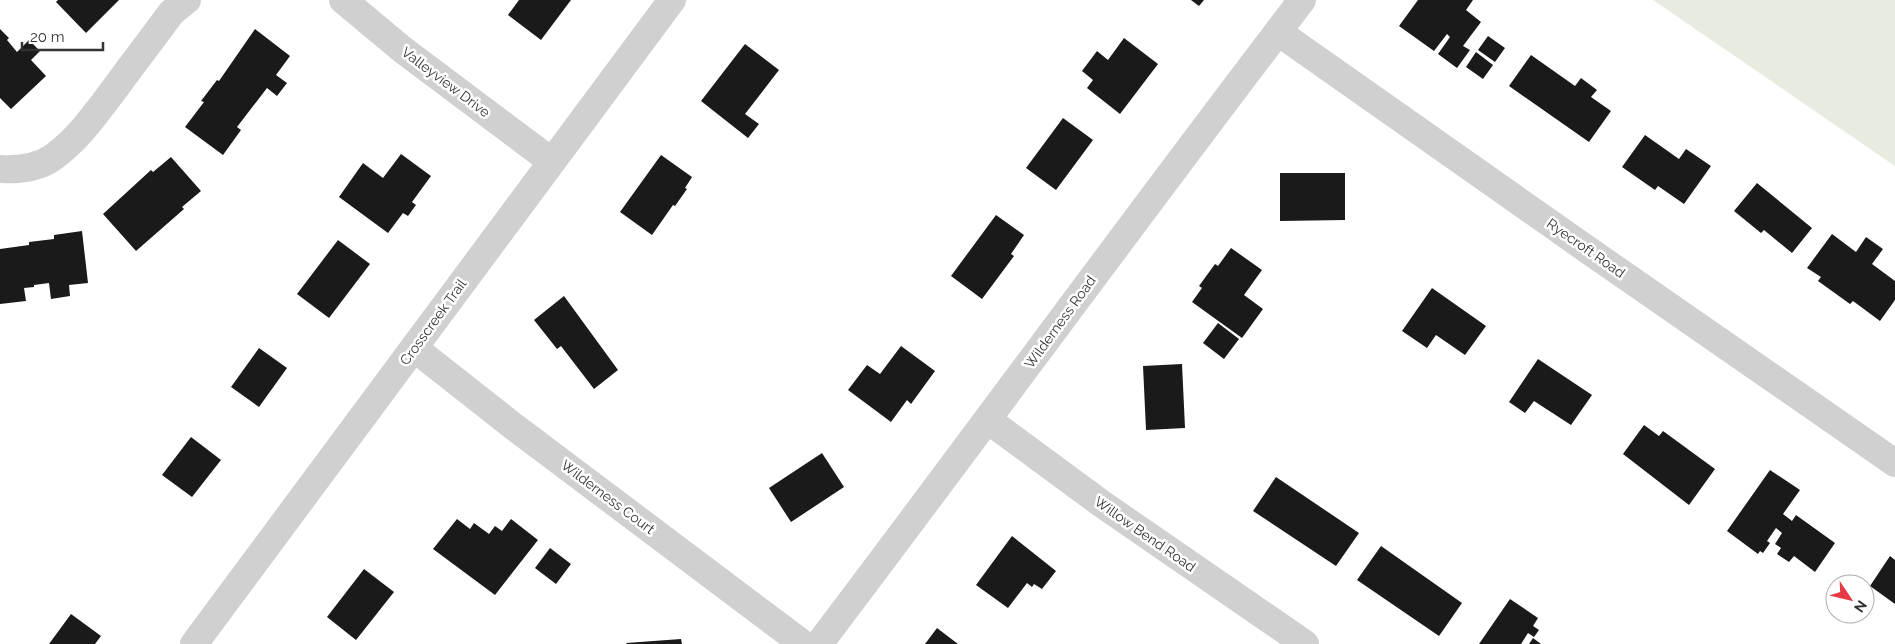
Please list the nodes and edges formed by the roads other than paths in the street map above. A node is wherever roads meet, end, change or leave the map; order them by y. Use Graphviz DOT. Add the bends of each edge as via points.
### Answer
graph roads {
  1 [pos="187,0"];
  2 [pos="343,0"];
  3 [pos="672,0"];
  4 [pos="1302,0"];
  5 [pos="1278,32"];
  6 [pos="551,162"];
  7 [pos="0,169"];
  8 [pos="414,348"];
  9 [pos="988,420"];
  10 [pos="1895,463"];
  11 [pos="194,644"];
  12 [pos="803,644"];
  13 [pos="819,644"];
  14 [pos="1305,644"];
  1 -- 7 [label="street" via="171,13 94,117 70,143 35,166"];
  2 -- 6 [label="street, Valleyview Drive"];
  3 -- 6 [label="street, Crosscreek Trail"];
  4 -- 5 [label="street, Wilderness Road"];
  5 -- 9 [label="street, Wilderness Road"];
  5 -- 10 [label="street, Ryecroft Road"];
  6 -- 8 [label="street, Crosscreek Trail"];
  8 -- 11 [label="street, Crosscreek Trail"];
  8 -- 12 [label="street, Wilderness Court"];
  9 -- 13 [label="street, Wilderness Road"];
  9 -- 14 [label="street, Willow Bend Road" via="1102,504"];
}
